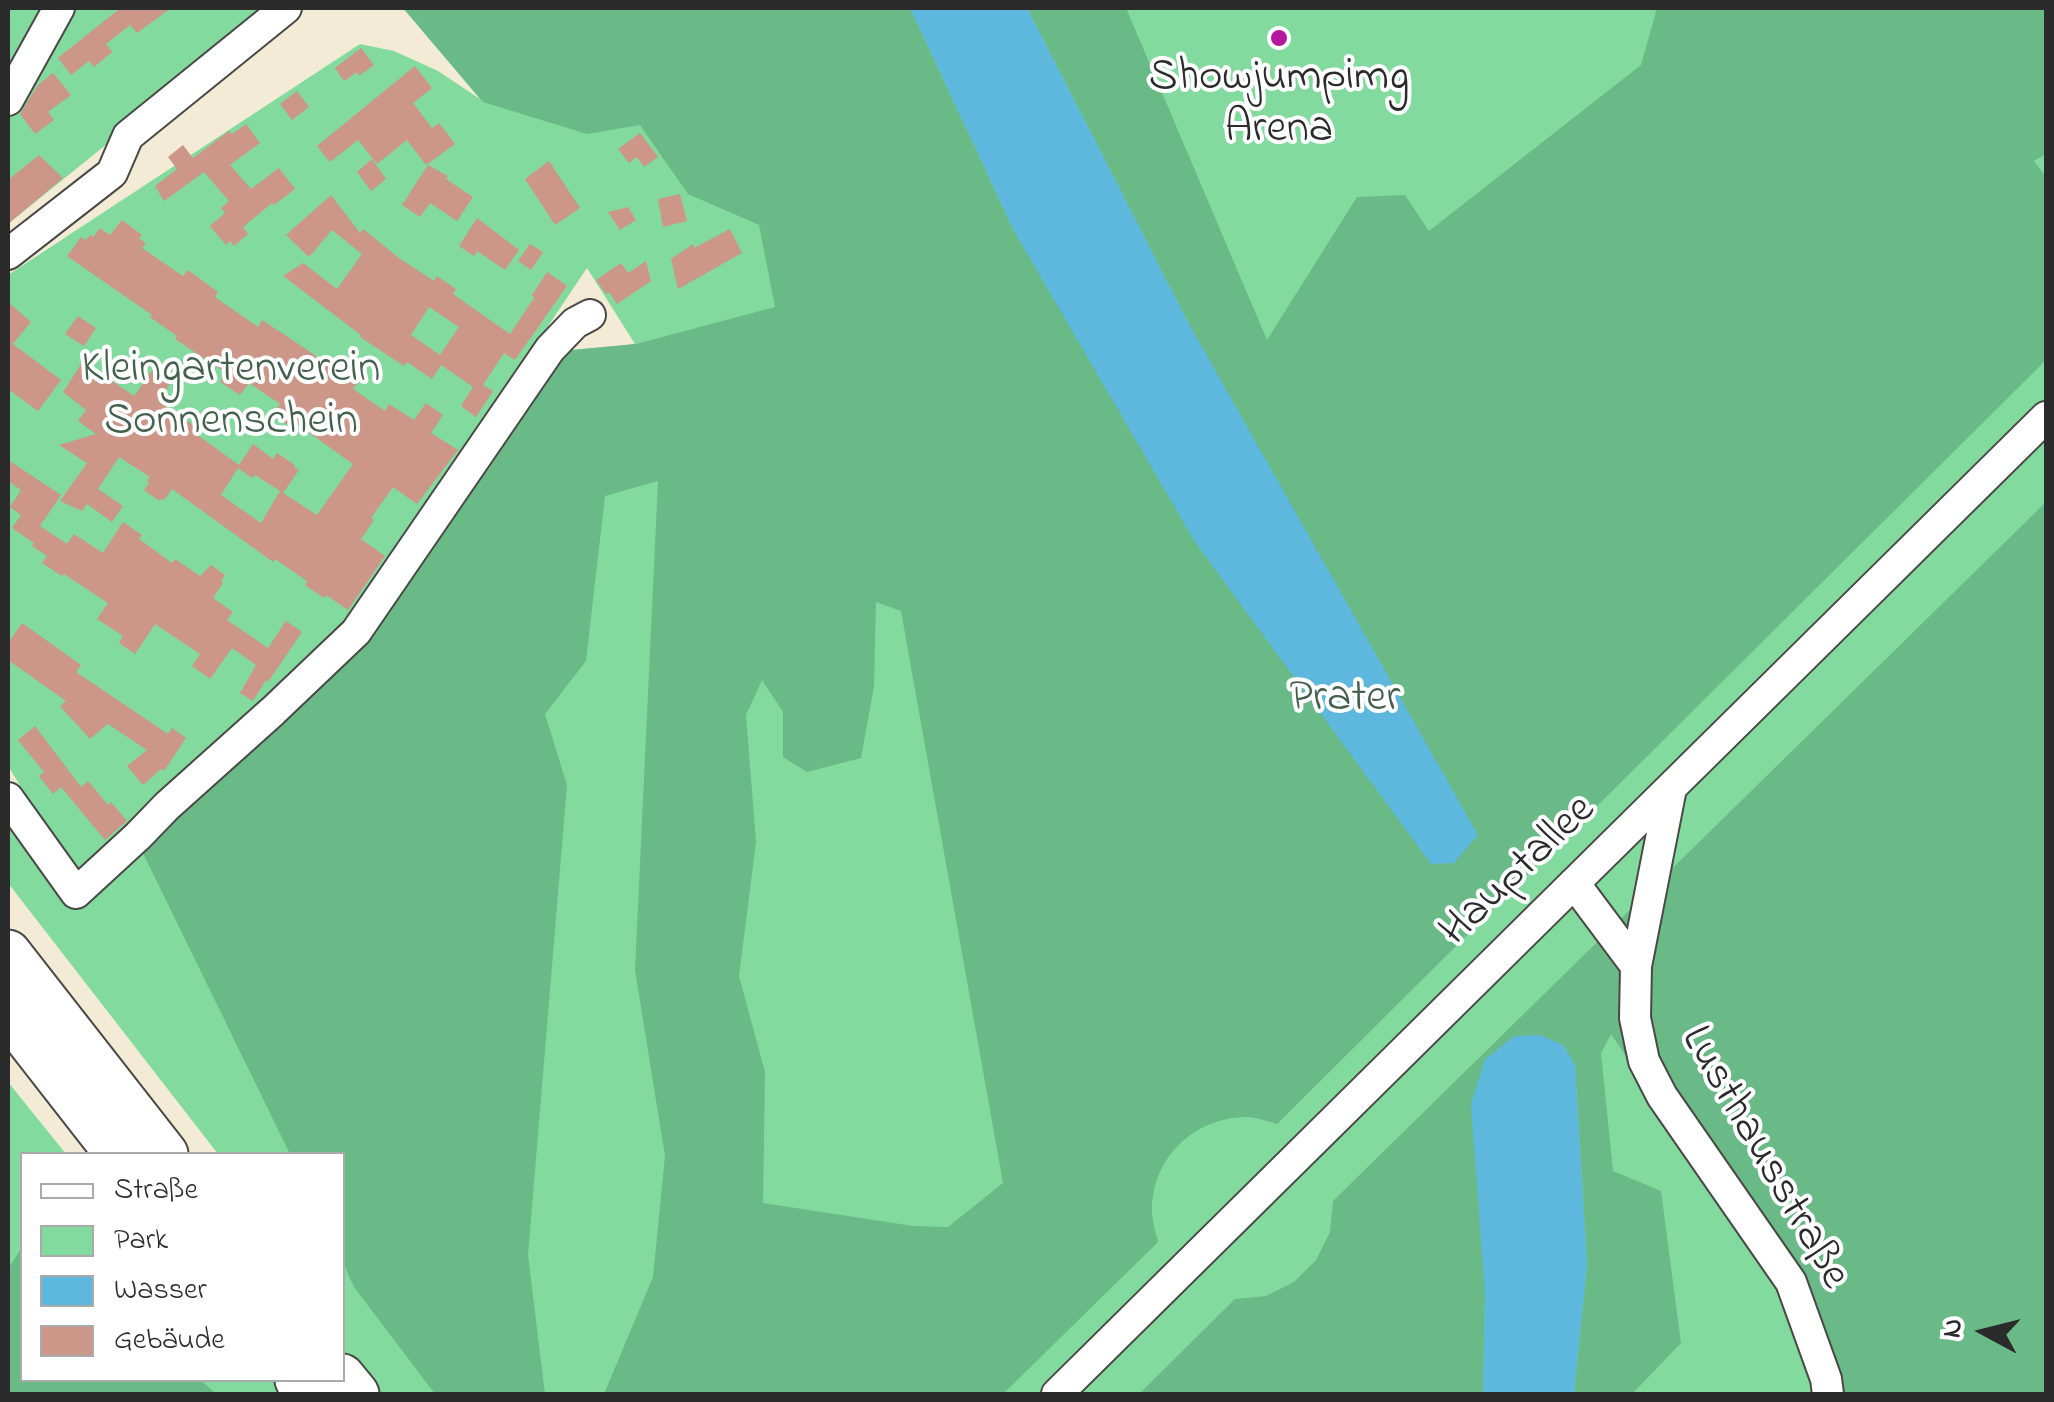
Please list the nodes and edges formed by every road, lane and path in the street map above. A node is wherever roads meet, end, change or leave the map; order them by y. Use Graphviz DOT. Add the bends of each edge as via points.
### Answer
graph roads {
  1 [pos="58,8"];
  2 [pos="286,8"];
  3 [pos="8,100"];
  4 [pos="8,254"];
  5 [pos="590,315"];
  6 [pos="2046,417"];
  7 [pos="1672,788"];
  8 [pos="8,798"];
  9 [pos="1574,882"];
  10 [pos="8,953"];
  11 [pos="1636,966"];
  12 [pos="8,1013"];
  13 [pos="116,1152"];
  14 [pos="162,1152"];
  15 [pos="1057,1394"];
  16 [pos="1828,1394"];
  1 -- 3 [label="street"];
  2 -- 4 [label="street" via="128,136 112,172"];
  5 -- 8 [label="street" via="550,349 356,632 76,893"];
  6 -- 7 [label="street, Hauptallee"];
  7 -- 9 [label="street, Hauptallee"];
  7 -- 11 [label="street, Lusthausstraße"];
  9 -- 11 [label="street"];
  9 -- 15 [label="street, Hauptallee"];
  10 -- 14 [label="highway"];
  11 -- 16 [label="street, Lusthausstraße" via="1634,1018 1644,1061 1791,1282"];
  12 -- 13 [label="highway"];
}
